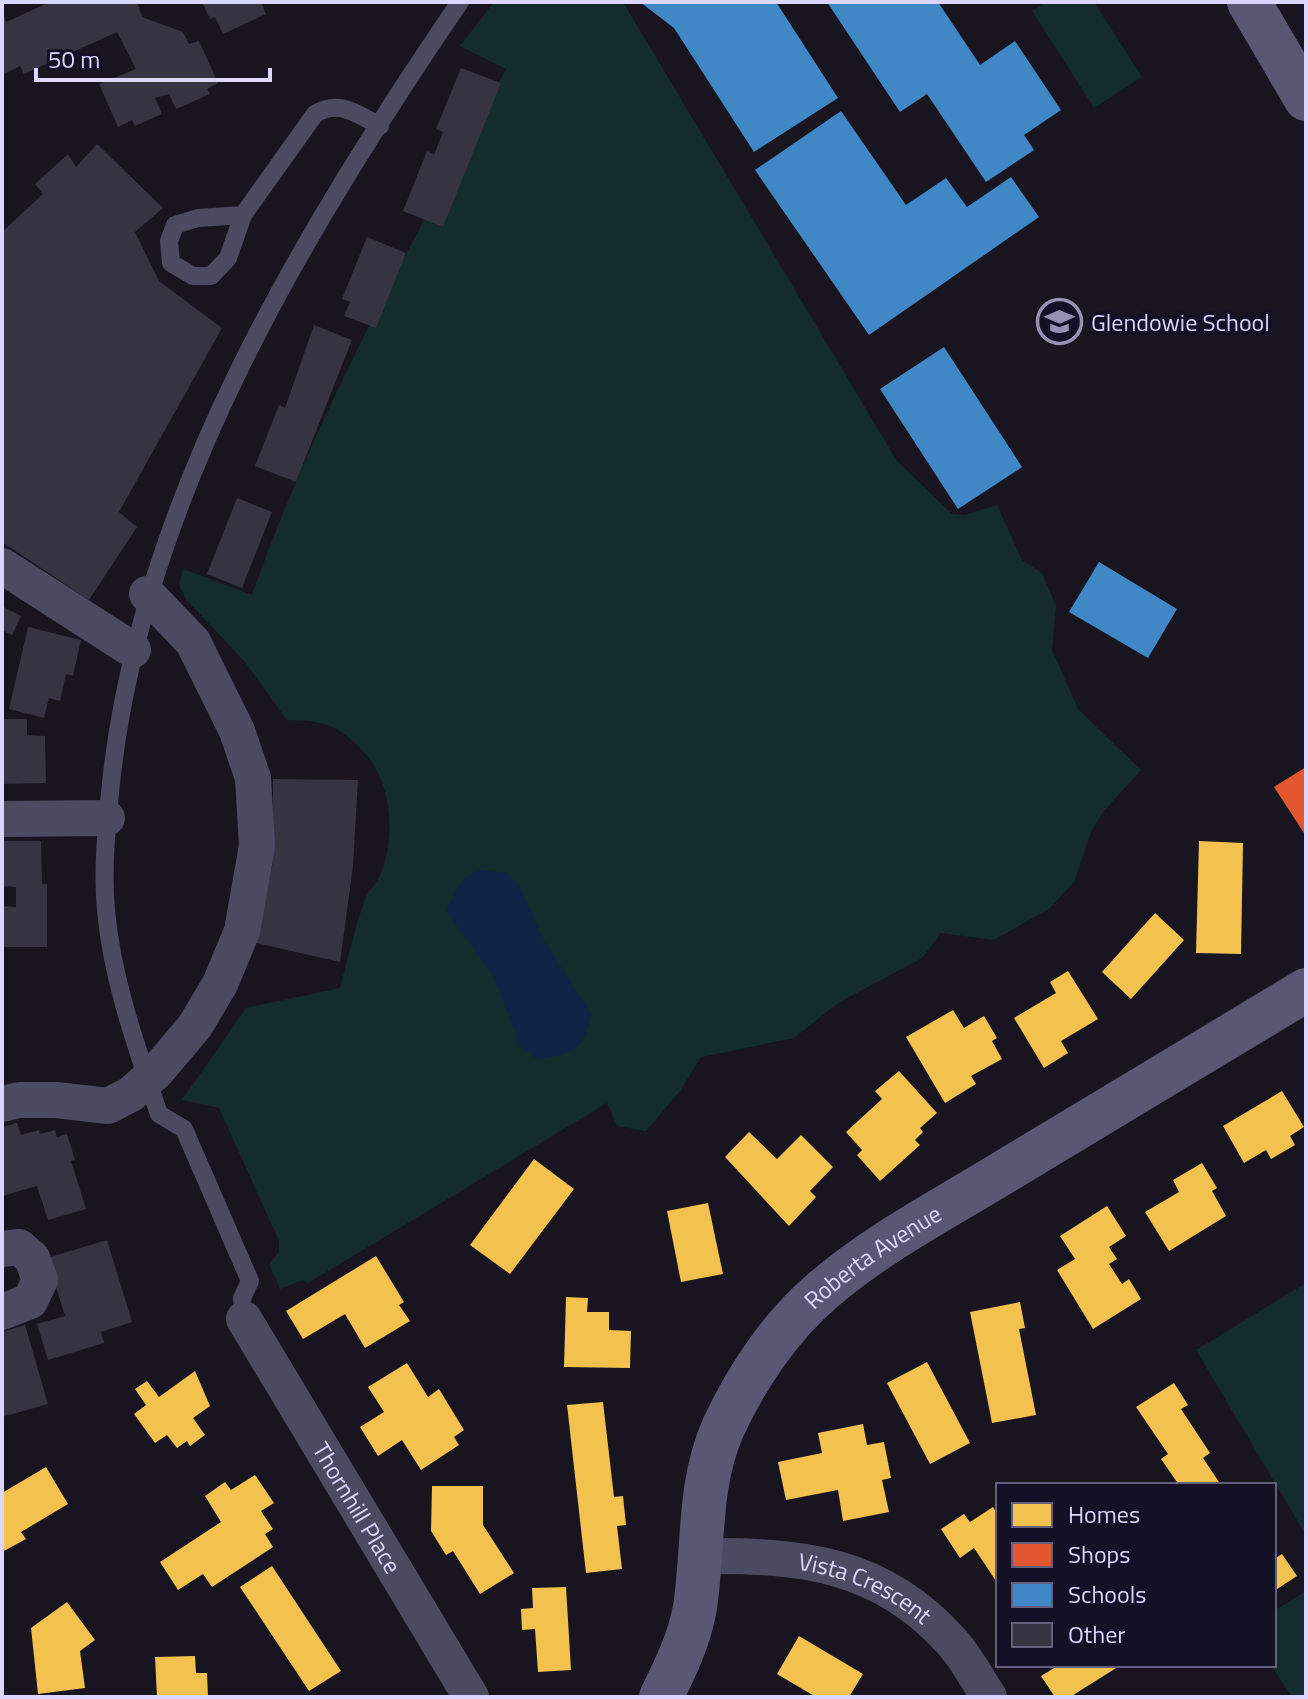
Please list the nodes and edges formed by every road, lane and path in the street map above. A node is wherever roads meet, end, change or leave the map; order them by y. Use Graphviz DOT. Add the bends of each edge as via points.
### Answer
graph roads {
  1 [pos="460,2"];
  2 [pos="1249,2"];
  3 [pos="1306,99"];
  4 [pos="380,126"];
  5 [pos="243,215"];
  6 [pos="2,566"];
  7 [pos="147,594"];
  8 [pos="133,650"];
  9 [pos="107,818"];
  10 [pos="2,819"];
  11 [pos="1306,990"];
  12 [pos="148,1080"];
  13 [pos="2,1104"];
  14 [pos="2,1249"];
  15 [pos="2,1312"];
  16 [pos="244,1319"];
  17 [pos="701,1556"];
  18 [pos="471,1697"];
  19 [pos="661,1697"];
  20 [pos="989,1697"];
  1 -- 4 [label="lane"];
  2 -- 3 [label="street"];
  4 -- 5 [label="lane" via="346,107 327,107 315,114"];
  4 -- 7 [label="lane" via="261,327 214,423"];
  6 -- 8 [label="street"];
  7 -- 8 [label="lane"];
  7 -- 12 [label="street" via="193,642 237,731 253,778 257,846 242,931 220,984 195,1026"];
  8 -- 9 [label="lane" via="118,713"];
  9 -- 10 [label="street"];
  9 -- 12 [label="lane" via="106,910 128,1020"];
  11 -- 17 [label="street, Roberta Avenue" via="948,1206 820,1293 754,1371 721,1432 702,1513"];
  12 -- 13 [label="street" via="108,1106 56,1100"];
  12 -- 16 [label="lane" via="159,1114 184,1129 239,1252 250,1281 242,1298"];
  14 -- 15 [label="street" via="19,1247 32,1258 40,1280 30,1301"];
  16 -- 18 [label="street, Thornhill Place"];
  17 -- 19 [label="street, Roberta Avenue" via="687,1635"];
  17 -- 20 [label="street, Vista Crescent" via="768,1556 854,1572 903,1596 952,1642"];
}
